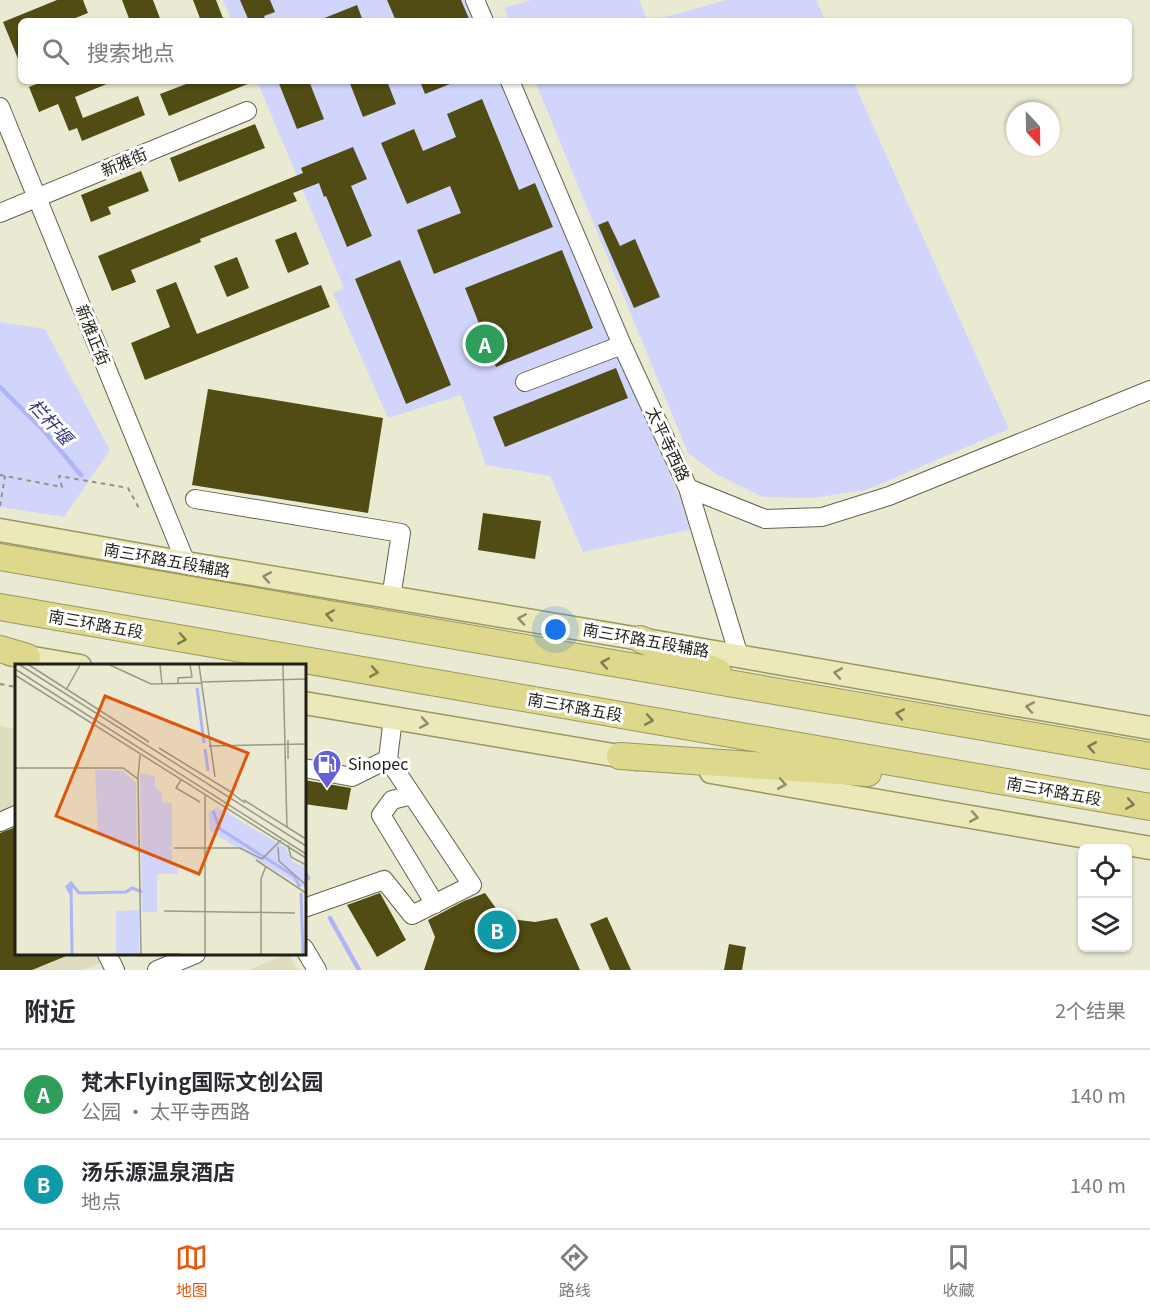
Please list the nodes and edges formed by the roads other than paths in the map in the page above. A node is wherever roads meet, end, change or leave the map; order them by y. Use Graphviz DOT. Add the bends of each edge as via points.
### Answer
graph roads {
  1 [pos="475,0"];
  2 [pos="483,18"];
  3 [pos="511,84"];
  4 [pos="0,107"];
  5 [pos="247,111"];
  6 [pos="38,198"];
  7 [pos="0,213"];
  8 [pos="622,345"];
  9 [pos="525,382"];
  10 [pos="1150,390"];
  11 [pos="688,488"];
  12 [pos="195,498"];
  13 [pos="0,530"];
  14 [pos="0,557"];
  15 [pos="186,563"];
  16 [pos="391,598"];
  17 [pos="0,607"];
  18 [pos="640,639"];
  19 [pos="0,650"];
  20 [pos="739,656"];
  21 [pos="27,657"];
  22 [pos="68,664"];
  23 [pos="757,689"];
  24 [pos="306,703"];
  25 [pos="393,718"];
  26 [pos="1150,728"];
  27 [pos="620,756"];
  28 [pos="1150,756"];
  29 [pos="388,759"];
  30 [pos="306,768"];
  31 [pos="1002,782"];
  32 [pos="412,795"];
  33 [pos="1150,807"];
  34 [pos="15,815"];
  35 [pos="0,822"];
  36 [pos="1150,848"];
  37 [pos="435,904"];
  38 [pos="306,907"];
  39 [pos="306,951"];
  40 [pos="108,955"];
  41 [pos="194,955"];
  42 [pos="115,970"];
  43 [pos="157,970"];
  44 [pos="317,970"];
  1 -- 2 [label="street"];
  3 -- 8 [label="street, 太平寺西路"];
  4 -- 6 [label="street, 新雅正街"];
  5 -- 6 [label="street, 新雅街"];
  6 -- 7 [label="street, 新雅街"];
  6 -- 15 [label="street, 新雅正街"];
  8 -- 9 [label="street"];
  8 -- 11 [label="street, 太平寺西路"];
  10 -- 11 [label="street, 太平寺西路" via="890,496 822,518 765,519"];
  11 -- 20 [label="street"];
  12 -- 16 [label="street" via="401,533"];
  13 -- 15 [label="main road, 南三环路五段辅路"];
  23 -- 14 [label="highway, one-way"];
  16 -- 15 [label="main road, 南三环路五段辅路, one-way"];
  18 -- 16 [label="main road, 南三环路五段辅路, one-way"];
  17 -- 31 [label="highway, 南三环路五段, one-way"];
  18 -- 20 [label="main road, 南三环路五段辅路"];
  18 -- 23 [label="highway"];
  19 -- 21 [label="highway"];
  26 -- 20 [label="main road, 南三环路五段辅路, one-way"];
  21 -- 22 [label="main road"];
  28 -- 23 [label="highway, one-way"];
  24 -- 25 [label="main road"];
  25 -- 27 [label="main road, one-way"];
  25 -- 29 [label="street"];
  27 -- 31 [label="highway"];
  27 -- 36 [label="main road, one-way"];
  29 -- 30 [label="street" via="352,777"];
  29 -- 32 [label="street"];
  31 -- 33 [label="highway, 南三环路五段, one-way"];
  32 -- 37 [label="street" via="392,800 381,815"];
  32 -- 37 [label="street" via="472,885"];
  34 -- 35 [label="street"];
  37 -- 38 [label="street" via="412,915 384,880"];
  39 -- 44 [label="street"];
  40 -- 42 [label="street"];
  41 -- 43 [label="street"];
}
